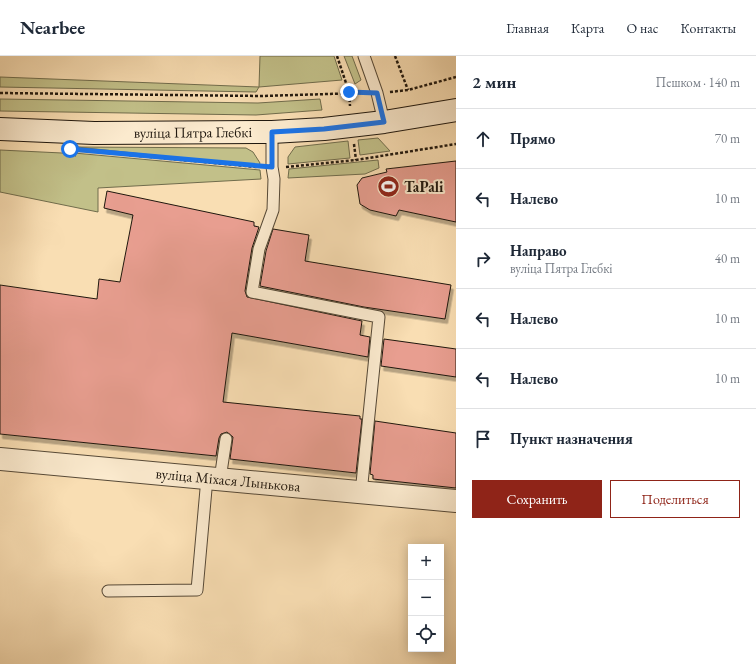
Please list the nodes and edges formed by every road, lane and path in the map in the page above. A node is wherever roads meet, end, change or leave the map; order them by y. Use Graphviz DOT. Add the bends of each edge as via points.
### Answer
graph roads {
  1 [pos="337,56"];
  2 [pos="364,56"];
  3 [pos="395,56"];
  4 [pos="456,77"];
  5 [pos="408,90"];
  6 [pos="349,92"];
  7 [pos="0,93"];
  8 [pos="377,93"];
  9 [pos="456,110"];
  10 [pos="384,122"];
  11 [pos="0,129"];
  12 [pos="272,132"];
  13 [pos="456,144"];
  14 [pos="125,154"];
  15 [pos="272,167"];
  16 [pos="226,439"];
  17 [pos="0,459"];
  18 [pos="214,479"];
  19 [pos="361,493"];
  20 [pos="456,501"];
  21 [pos="108,591"];
  1 -- 6 [label="path"];
  2 -- 8 [label="lane"];
  3 -- 5 [label="path"];
  4 -- 5 [label="path"];
  5 -- 8 [label="path"];
  6 -- 7 [label="path" via="262,96"];
  6 -- 8 [label="path"];
  8 -- 10 [label="lane"];
  9 -- 10 [label="main road, вуліца Пятра Глебкі"];
  10 -- 12 [label="main road, вуліца Пятра Глебкі"];
  11 -- 12 [label="main road, вуліца Пятра Глебкі" via="94,133"];
  12 -- 15 [label="lane"];
  13 -- 15 [label="path" via="356,160"];
  14 -- 15 [label="path"];
  15 -- 19 [label="lane" via="273,210 259,248 252,292 379,318"];
  16 -- 18 [label="lane"];
  17 -- 18 [label="main road, вуліца Міхася Лынькова"];
  18 -- 19 [label="main road, вуліца Міхася Лынькова"];
  18 -- 21 [label="lane" via="197,590"];
  19 -- 20 [label="main road, вуліца Міхася Лынькова"];
}
